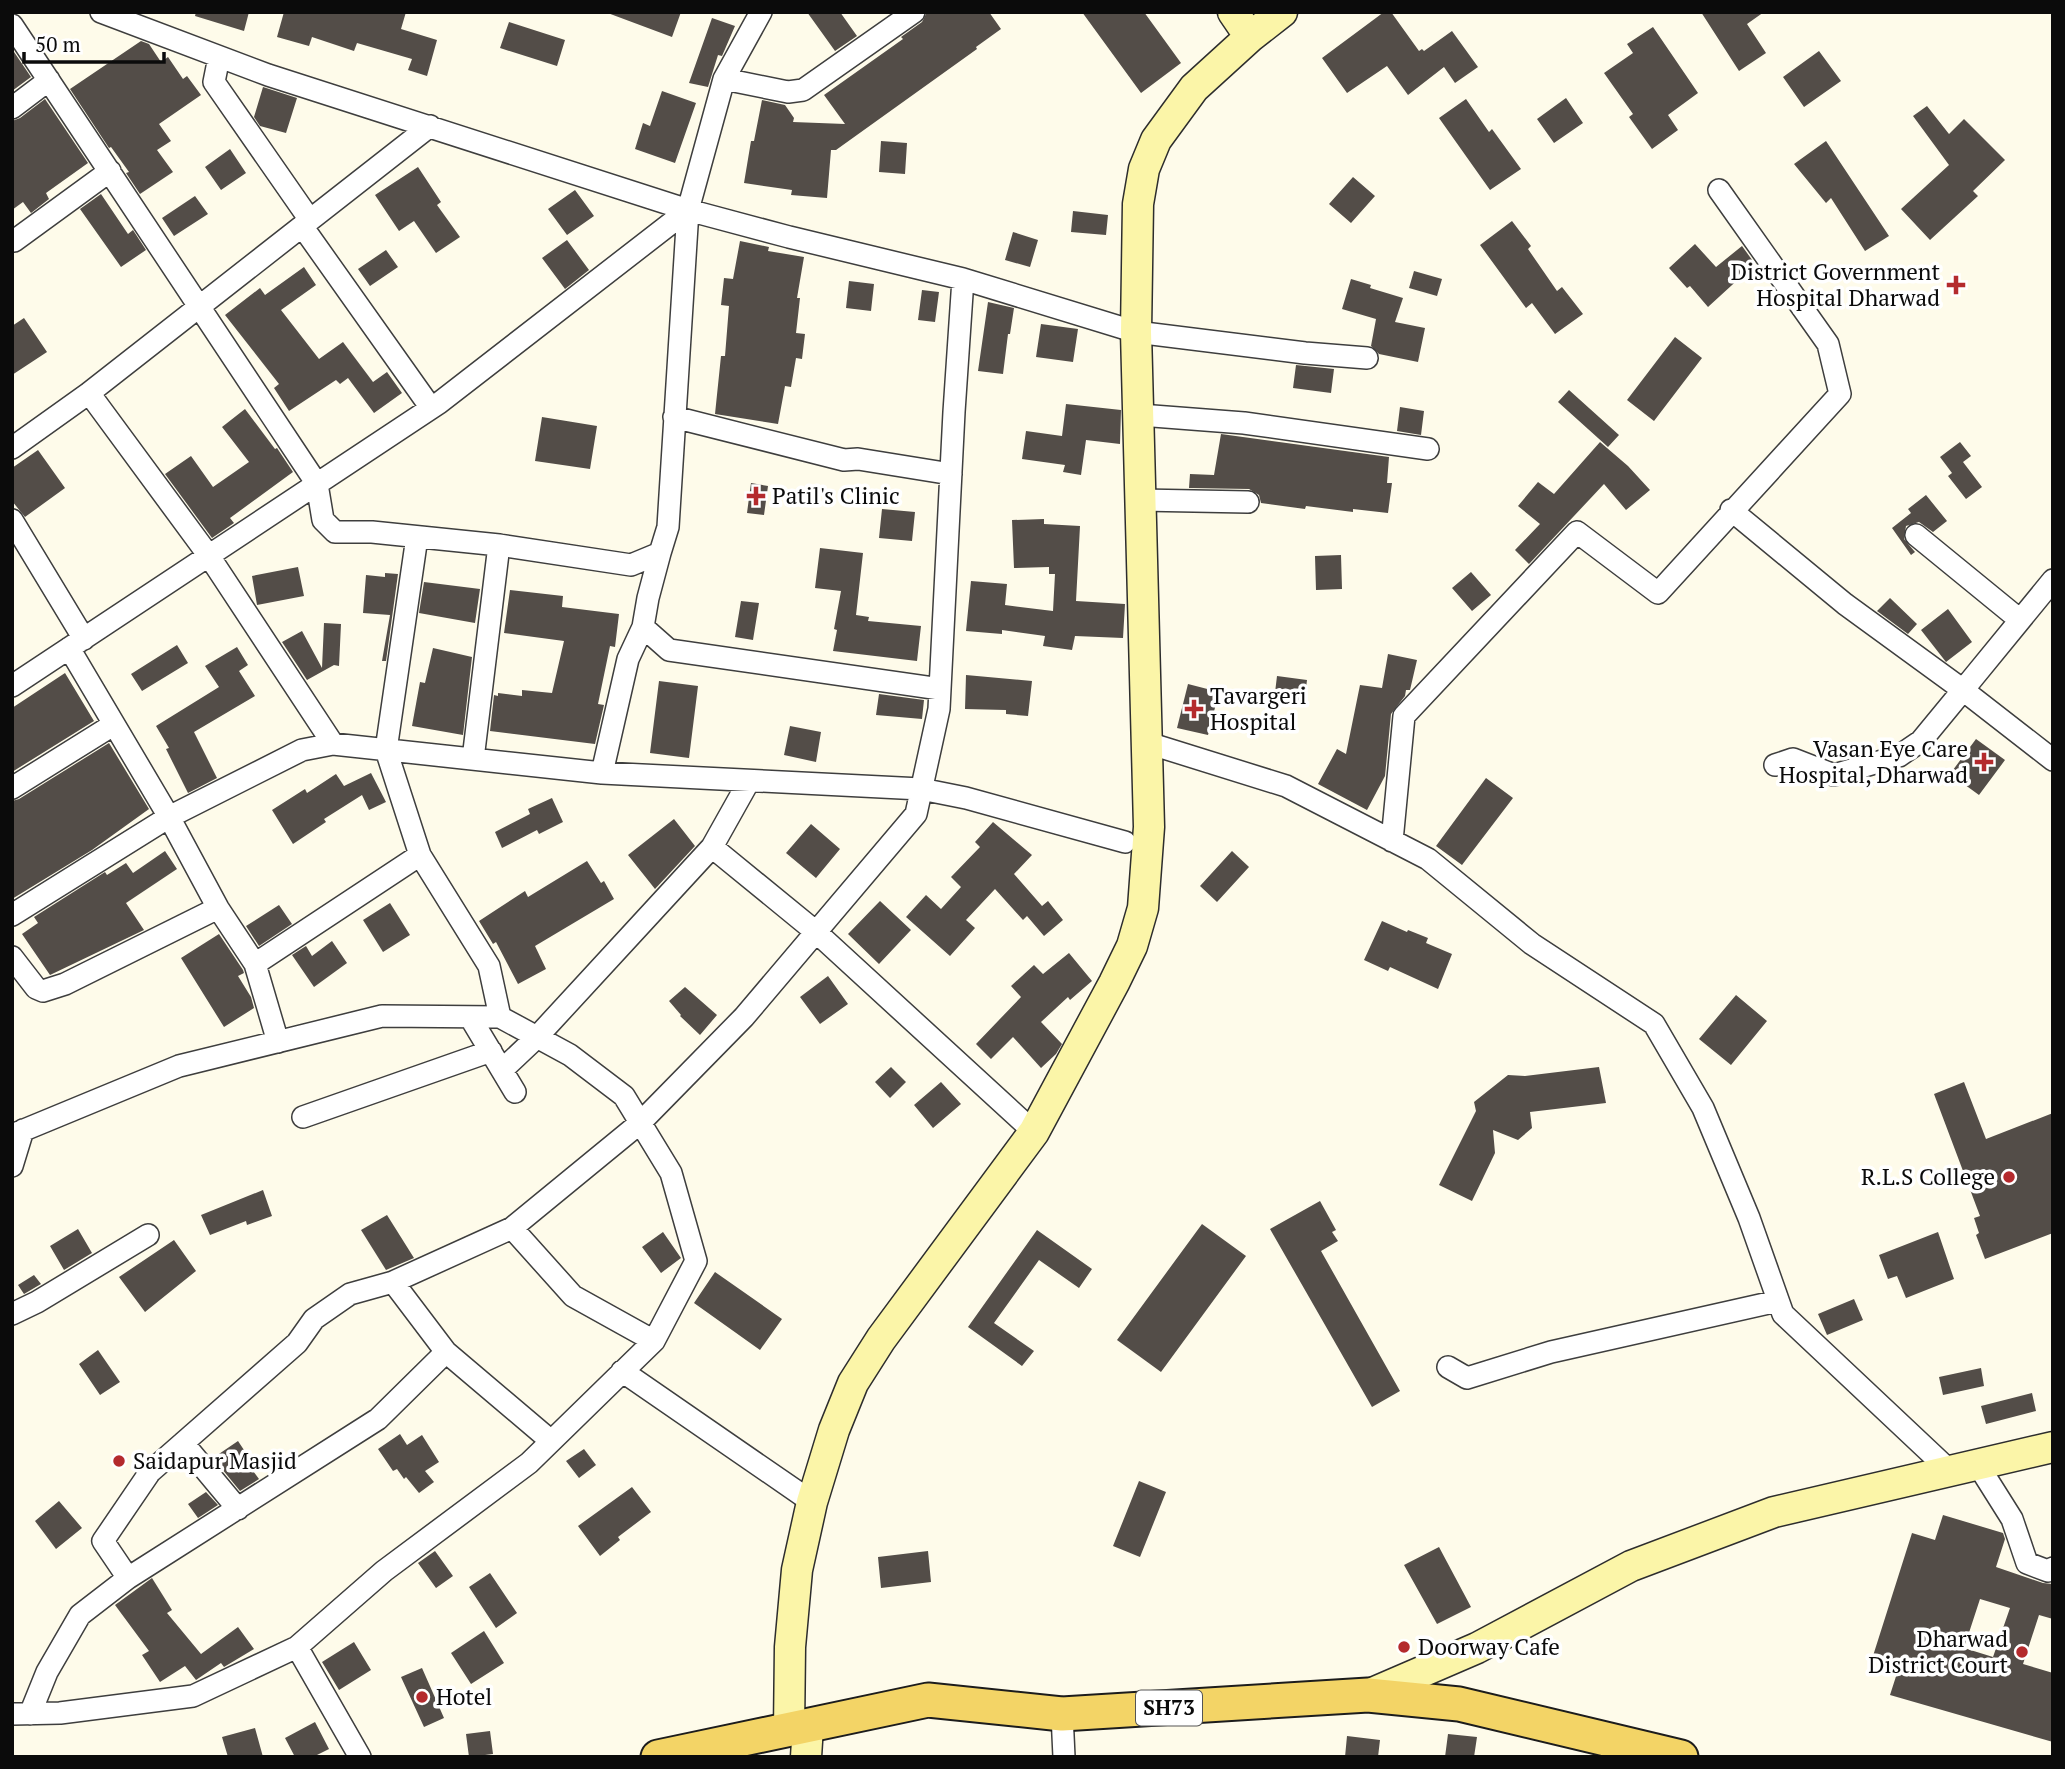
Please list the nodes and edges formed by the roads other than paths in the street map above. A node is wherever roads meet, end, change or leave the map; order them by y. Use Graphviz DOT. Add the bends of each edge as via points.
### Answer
graph roads {
  1 [pos="101,12"];
  2 [pos="761,12"];
  3 [pos="914,12"];
  4 [pos="1233,12"];
  5 [pos="1282,12"];
  6 [pos="12,25"];
  7 [pos="1250,37"];
  8 [pos="219,57"];
  9 [pos="724,79"];
  10 [pos="49,80"];
  11 [pos="12,108"];
  12 [pos="430,126"];
  13 [pos="110,171"];
  14 [pos="1719,190"];
  15 [pos="688,210"];
  16 [pos="306,223"];
  17 [pos="14,241"];
  18 [pos="963,279"];
  19 [pos="200,306"];
  20 [pos="1136,332"];
  21 [pos="1367,358"];
  22 [pos="89,393"];
  23 [pos="432,408"];
  24 [pos="1140,415"];
  25 [pos="674,418"];
  26 [pos="12,448"];
  27 [pos="1428,449"];
  28 [pos="951,474"];
  29 [pos="317,484"];
  30 [pos="1140,500"];
  31 [pos="1248,502"];
  32 [pos="1731,510"];
  33 [pos="12,520"];
  34 [pos="1916,535"];
  35 [pos="418,537"];
  36 [pos="499,545"];
  37 [pos="660,553"];
  38 [pos="209,556"];
  39 [pos="2053,580"];
  40 [pos="2020,620"];
  41 [pos="643,627"];
  42 [pos="77,644"];
  43 [pos="12,686"];
  44 [pos="940,689"];
  45 [pos="1963,690"];
  46 [pos="113,724"];
  47 [pos="1148,743"];
  48 [pos="333,744"];
  49 [pos="386,750"];
  50 [pos="473,759"];
  51 [pos="2053,760"];
  52 [pos="1775,765"];
  53 [pos="601,773"];
  54 [pos="749,781"];
  55 [pos="12,788"];
  56 [pos="921,789"];
  57 [pos="169,817"];
  58 [pos="1392,841"];
  59 [pos="1125,842"];
  60 [pos="712,847"];
  61 [pos="420,855"];
  62 [pos="218,908"];
  63 [pos="12,915"];
  64 [pos="816,932"];
  65 [pos="12,957"];
  66 [pos="255,964"];
  67 [pos="470,1017"];
  68 [pos="500,1017"];
  69 [pos="537,1037"];
  70 [pos="278,1042"];
  71 [pos="491,1051"];
  72 [pos="502,1070"];
  73 [pos="515,1092"];
  74 [pos="303,1117"];
  75 [pos="640,1122"];
  76 [pos="18,1132"];
  77 [pos="1034,1132"];
  78 [pos="12,1166"];
  79 [pos="512,1228"];
  80 [pos="148,1235"];
  81 [pos="393,1282"];
  82 [pos="1778,1301"];
  83 [pos="12,1314"];
  84 [pos="654,1340"];
  85 [pos="446,1352"];
  86 [pos="1448,1367"];
  87 [pos="622,1371"];
  88 [pos="551,1441"];
  89 [pos="183,1443"];
  90 [pos="2053,1447"];
  91 [pos="1964,1469"];
  92 [pos="812,1502"];
  93 [pos="238,1509"];
  94 [pos="2053,1568"];
  95 [pos="128,1578"];
  96 [pos="297,1647"];
  97 [pos="1368,1695"];
  98 [pos="21,1714"];
  99 [pos="1062,1714"];
  100 [pos="801,1738"];
  101 [pos="360,1757"];
  102 [pos="657,1757"];
  103 [pos="1064,1757"];
  104 [pos="1681,1757"];
  1 -- 8 [label="street"];
  2 -- 9 [label="street"];
  3 -- 9 [label="street" via="803,90 788,92"];
  4 -- 7 [label="street"];
  5 -- 7 [label="street"];
  6 -- 10 [label="street"];
  7 -- 20 [label="street" via="1194,88 1156,140 1144,169 1138,204"];
  8 -- 12 [label="street"];
  8 -- 16 [label="street" via="214,82"];
  9 -- 15 [label="street"];
  10 -- 11 [label="street"];
  10 -- 13 [label="street"];
  12 -- 15 [label="street"];
  12 -- 16 [label="street"];
  13 -- 17 [label="street"];
  13 -- 19 [label="street"];
  14 -- 32 [label="street" via="1828,344 1840,394"];
  15 -- 18 [label="street"];
  15 -- 23 [label="street"];
  15 -- 25 [label="street"];
  16 -- 19 [label="street"];
  16 -- 23 [label="street"];
  18 -- 20 [label="street"];
  18 -- 28 [label="street"];
  19 -- 22 [label="street"];
  19 -- 29 [label="street"];
  20 -- 21 [label="street"];
  20 -- 24 [label="street"];
  22 -- 26 [label="street"];
  22 -- 38 [label="street"];
  23 -- 29 [label="street"];
  24 -- 27 [label="street" via="1244,423"];
  24 -- 30 [label="street"];
  25 -- 28 [label="street" via="844,460"];
  25 -- 37 [label="street" via="668,527"];
  28 -- 44 [label="street"];
  29 -- 35 [label="street" via="323,520 335,532"];
  29 -- 38 [label="street"];
  30 -- 31 [label="street"];
  30 -- 47 [label="street"];
  32 -- 45 [label="street" via="1845,604"];
  32 -- 58 [label="street" via="1658,593 1577,532 1404,716"];
  33 -- 42 [label="street"];
  34 -- 40 [label="street"];
  35 -- 36 [label="street"];
  35 -- 49 [label="street"];
  36 -- 37 [label="street" via="631,565"];
  36 -- 50 [label="street"];
  37 -- 41 [label="street"];
  38 -- 42 [label="street"];
  38 -- 48 [label="street"];
  39 -- 40 [label="street"];
  40 -- 45 [label="street"];
  41 -- 44 [label="street" via="669,650"];
  41 -- 53 [label="street" via="628,659"];
  42 -- 43 [label="street"];
  42 -- 46 [label="street"];
  44 -- 56 [label="street"];
  45 -- 51 [label="street"];
  45 -- 52 [label="street" via="1921,741 1899,756 1834,775 1793,759"];
  46 -- 55 [label="street"];
  46 -- 57 [label="street"];
  47 -- 58 [label="street" via="1286,786"];
  47 -- 77 [label="street" via="1143,908 1132,946"];
  48 -- 49 [label="street"];
  48 -- 57 [label="street" via="302,750"];
  49 -- 50 [label="street"];
  49 -- 61 [label="street"];
  50 -- 53 [label="street"];
  53 -- 54 [label="street"];
  54 -- 56 [label="street"];
  54 -- 60 [label="street"];
  56 -- 59 [label="street"];
  56 -- 64 [label="street" via="916,814"];
  57 -- 62 [label="street"];
  57 -- 63 [label="street"];
  58 -- 82 [label="street" via="1428,859 1532,944 1654,1024 1703,1108"];
  60 -- 64 [label="street"];
  60 -- 69 [label="street"];
  61 -- 66 [label="street"];
  61 -- 68 [label="street" via="489,966"];
  62 -- 65 [label="street" via="43,991"];
  62 -- 66 [label="street"];
  64 -- 75 [label="street" via="744,1017"];
  64 -- 77 [label="street"];
  66 -- 70 [label="street"];
  67 -- 68 [label="street"];
  67 -- 70 [label="street" via="382,1016"];
  67 -- 71 [label="street"];
  68 -- 69 [label="street"];
  69 -- 72 [label="street"];
  69 -- 75 [label="street" via="570,1055 624,1096"];
  70 -- 76 [label="street" via="179,1066"];
  71 -- 72 [label="street"];
  71 -- 74 [label="street"];
  72 -- 73 [label="street"];
  75 -- 79 [label="street"];
  75 -- 84 [label="street" via="671,1173 696,1261"];
  76 -- 78 [label="street"];
  77 -- 92 [label="street" via="853,1382"];
  79 -- 81 [label="street"];
  79 -- 84 [label="street" via="573,1296"];
  80 -- 83 [label="street"];
  81 -- 85 [label="street"];
  81 -- 89 [label="street" via="350,1294 314,1319 297,1343"];
  82 -- 86 [label="street" via="1551,1352 1467,1378"];
  82 -- 91 [label="street" via="1783,1314"];
  84 -- 87 [label="street"];
  85 -- 88 [label="street"];
  85 -- 93 [label="street" via="378,1419"];
  87 -- 88 [label="street"];
  87 -- 92 [label="street"];
  88 -- 96 [label="street" via="529,1463 384,1571"];
  89 -- 93 [label="street"];
  89 -- 95 [label="street" via="150,1472 103,1541"];
  90 -- 91 [label="street"];
  91 -- 94 [label="street" via="2012,1519 2027,1563 2048,1571"];
  91 -- 97 [label="street" via="1774,1512 1631,1566 1477,1648"];
  92 -- 100 [label="street" via="797,1570 790,1647"];
  93 -- 95 [label="street"];
  95 -- 98 [label="street" via="80,1615"];
  96 -- 98 [label="street" via="193,1696"];
  96 -- 101 [label="street"];
  97 -- 99 [label="main road, SH73"];
  97 -- 104 [label="main road, SH73" via="1459,1704"];
  99 -- 100 [label="main road, SH73" via="928,1700"];
  99 -- 103 [label="street"];
  100 -- 102 [label="main road, SH73"];
}
